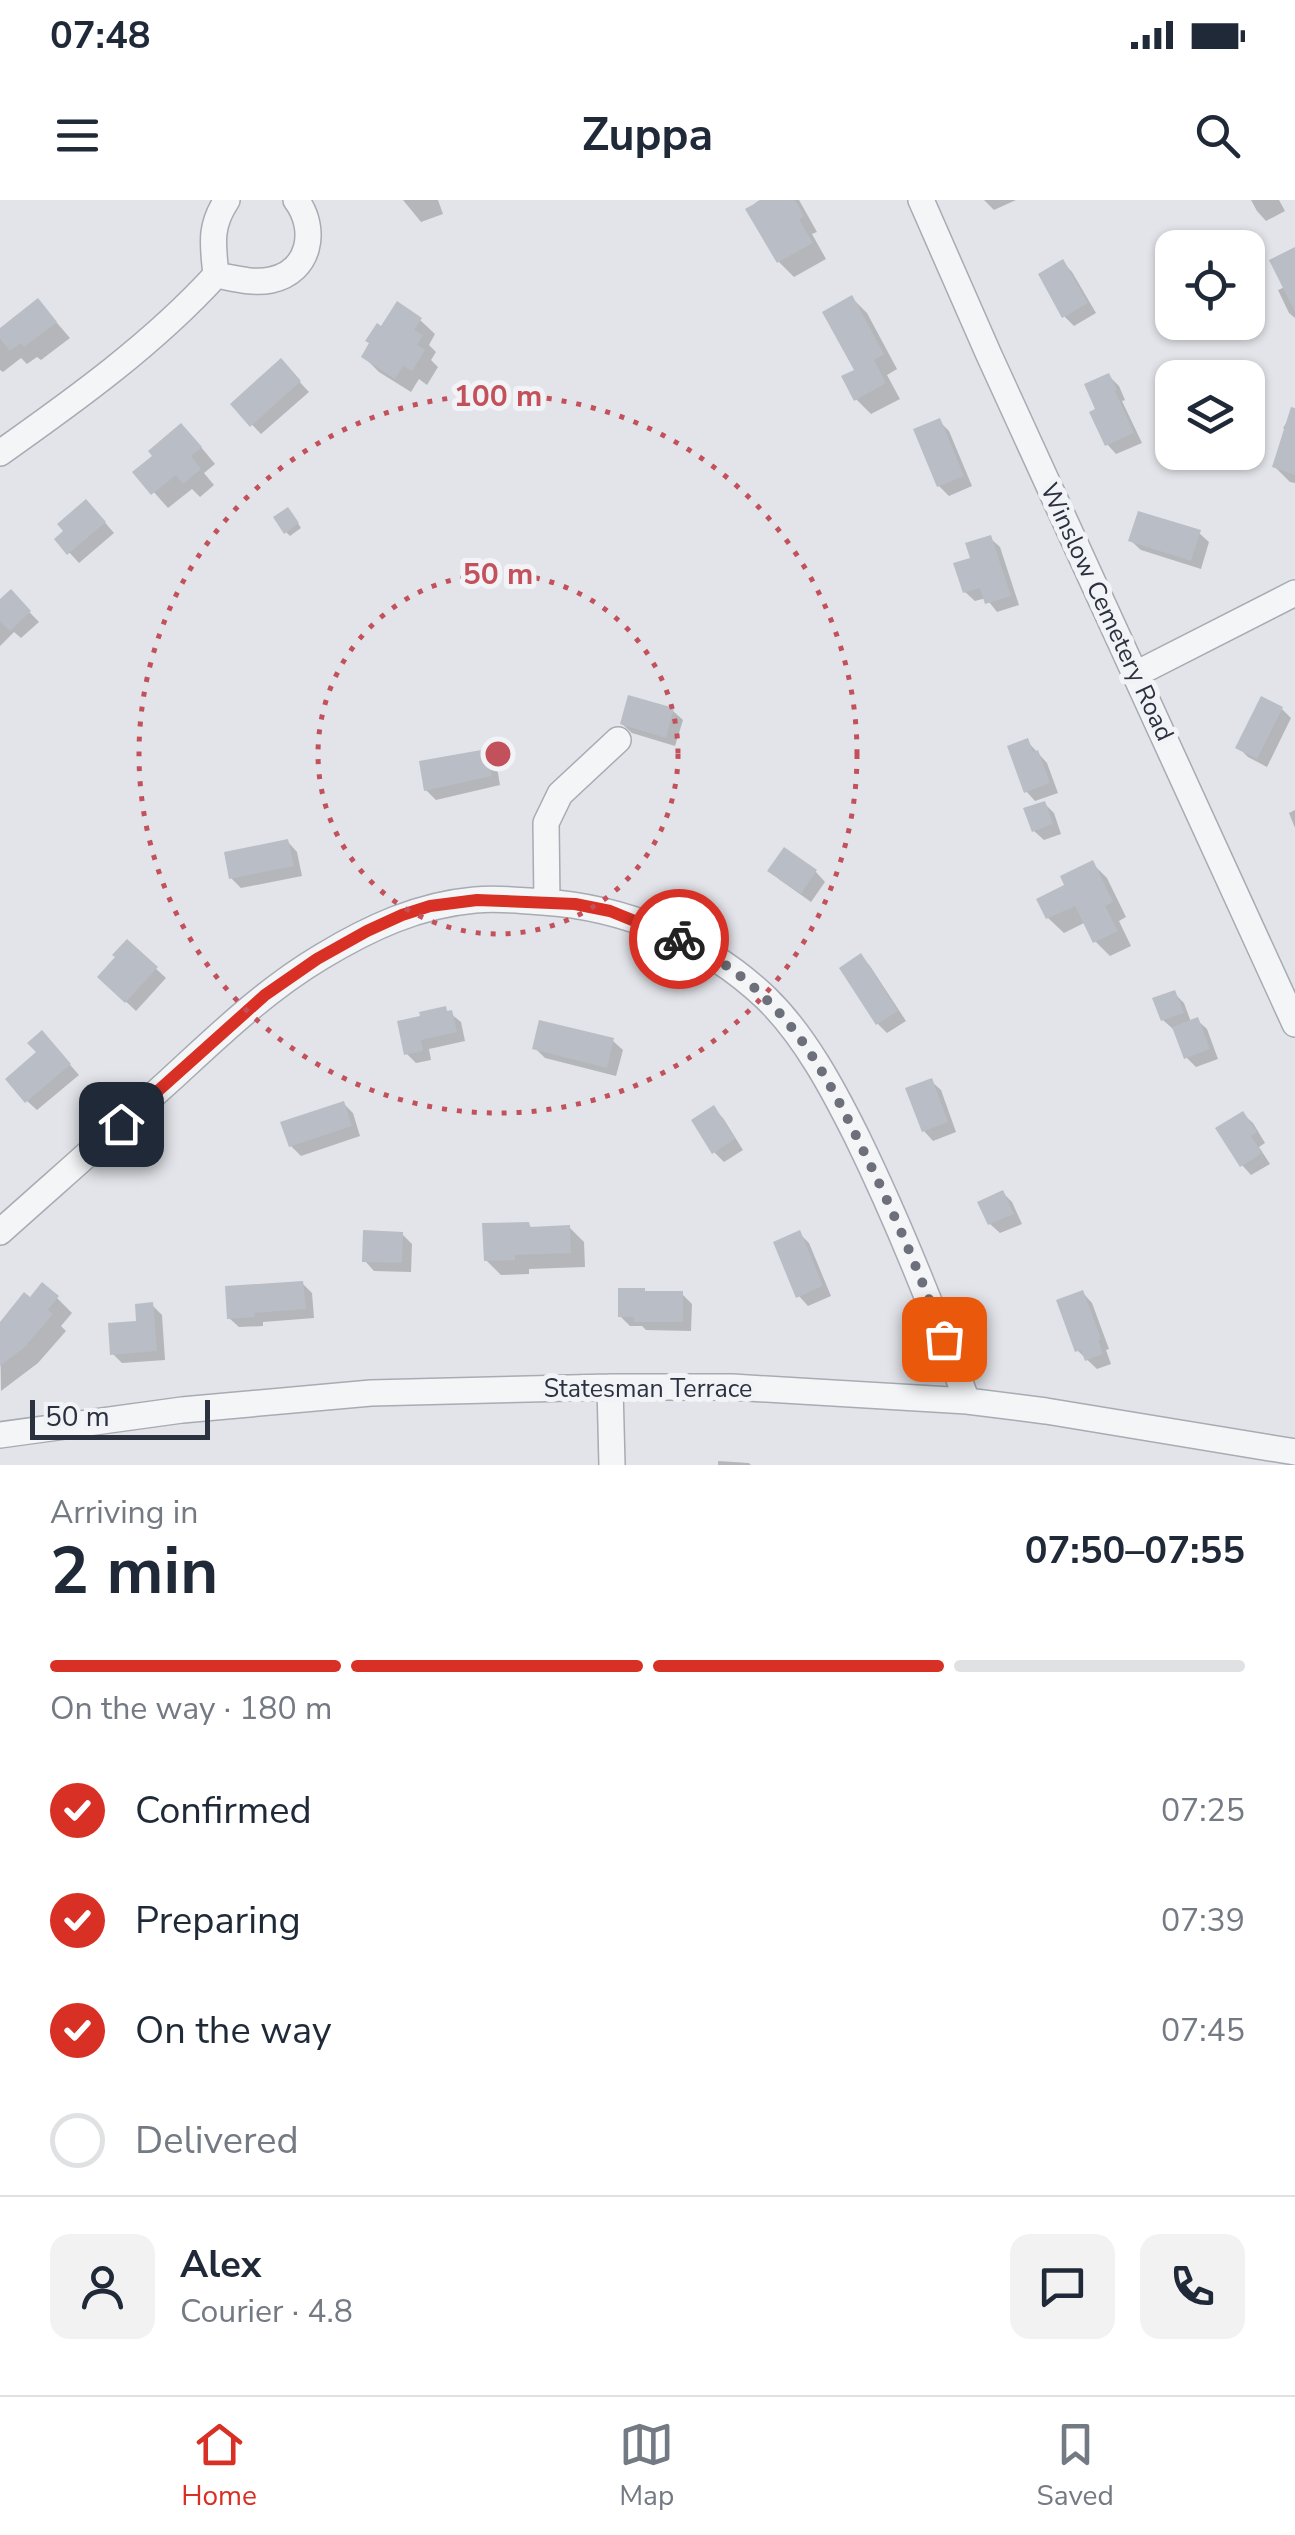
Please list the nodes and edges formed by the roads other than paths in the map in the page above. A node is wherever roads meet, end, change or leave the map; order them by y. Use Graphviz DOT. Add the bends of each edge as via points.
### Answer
graph roads {
  1 [pos="227,200"];
  2 [pos="296,200"];
  3 [pos="921,200"];
  4 [pos="216,276"];
  5 [pos="0,454"];
  6 [pos="1295,594"];
  7 [pos="1136,674"];
  8 [pos="618,740"];
  9 [pos="547,902"];
  10 [pos="1295,1024"];
  11 [pos="0,1232"];
  12 [pos="610,1387"];
  13 [pos="968,1401"];
  14 [pos="0,1435"];
  15 [pos="1295,1452"];
  16 [pos="612,1465"];
  1 -- 4 [label="street" via="216,216"];
  2 -- 4 [label="street" via="309,236 293,269 272,280"];
  3 -- 7 [label="street, Winslow Cemetery Road"];
  4 -- 5 [label="street" via="167,324"];
  6 -- 7 [label="street"];
  7 -- 10 [label="street, Winslow Cemetery Road"];
  8 -- 9 [label="street" via="560,794 546,824"];
  9 -- 11 [label="street" via="430,906 317,959 265,995"];
  9 -- 13 [label="street" via="610,911 654,927 734,971 768,1000 840,1102 921,1276"];
  12 -- 13 [label="street, Statesman Terrace"];
  12 -- 14 [label="street, Statesman Terrace" via="270,1401"];
  12 -- 16 [label="street"];
  13 -- 15 [label="street, Statesman Terrace"];
}
